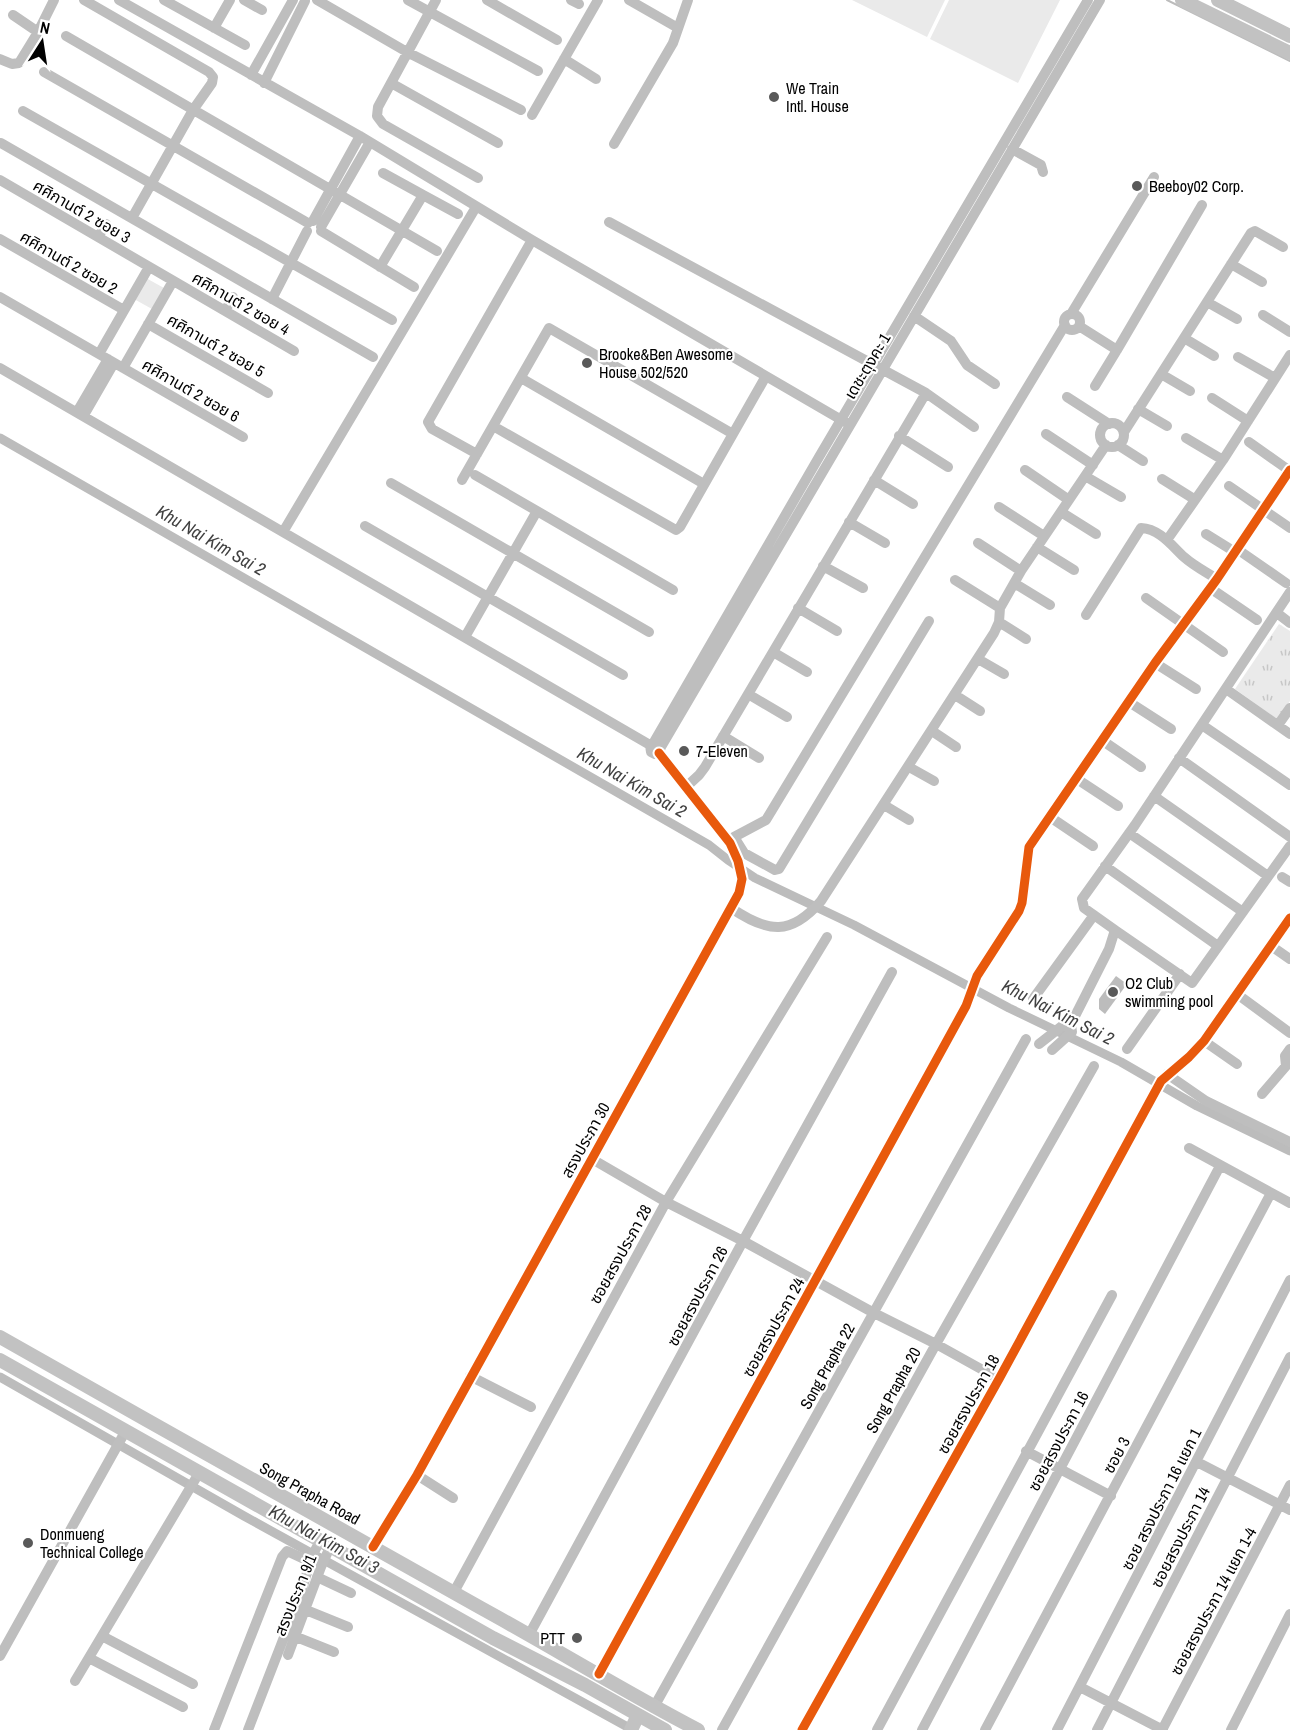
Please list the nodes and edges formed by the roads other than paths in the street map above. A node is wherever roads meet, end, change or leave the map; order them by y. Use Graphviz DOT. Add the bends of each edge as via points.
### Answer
graph roads {
  1 [pos="54,0"];
  2 [pos="84,0"];
  3 [pos="119,0"];
  4 [pos="164,0"];
  5 [pos="230,0"];
  6 [pos="244,0"];
  7 [pos="293,0"];
  8 [pos="301,0"];
  9 [pos="306,0"];
  10 [pos="317,0"];
  11 [pos="408,0"];
  12 [pos="436,0"];
  13 [pos="487,0"];
  14 [pos="598,0"];
  15 [pos="629,0"];
  16 [pos="688,0"];
  17 [pos="1088,0"];
  18 [pos="1100,0"];
  19 [pos="1182,0"];
  20 [pos="1218,0"];
  21 [pos="262,10"];
  22 [pos="429,11"];
  23 [pos="13,15"];
  24 [pos="214,28"];
  25 [pos="678,28"];
  26 [pos="38,32"];
  27 [pos="66,36"];
  28 [pos="1290,36"];
  29 [pos="557,40"];
  30 [pos="245,45"];
  31 [pos="407,52"];
  32 [pos="1290,53"];
  33 [pos="0,59"];
  34 [pos="564,59"];
  35 [pos="538,71"];
  36 [pos="44,72"];
  37 [pos="251,75"];
  38 [pos="596,79"];
  39 [pos="264,83"];
  40 [pos="391,83"];
  41 [pos="193,110"];
  42 [pos="521,110"];
  43 [pos="23,111"];
  44 [pos="532,115"];
  45 [pos="360,136"];
  46 [pos="370,142"];
  47 [pos="1,143"];
  48 [pos="498,143"];
  49 [pos="614,144"];
  50 [pos="172,146"];
  51 [pos="1012,149"];
  52 [pos="1043,172"];
  53 [pos="383,173"];
  54 [pos="1154,177"];
  55 [pos="478,178"];
  56 [pos="0,180"];
  57 [pos="152,184"];
  58 [pos="336,193"];
  59 [pos="423,195"];
  60 [pos="1202,205"];
  61 [pos="476,207"];
  62 [pos="458,214"];
  63 [pos="132,218"];
  64 [pos="609,222"];
  65 [pos="106,224"];
  66 [pos="314,227"];
  67 [pos="401,230"];
  68 [pos="98,237"];
  69 [pos="0,239"];
  70 [pos="532,240"];
  71 [pos="1283,247"];
  72 [pos="437,251"];
  73 [pos="291,263"];
  74 [pos="1231,264"];
  75 [pos="149,267"];
  76 [pos="380,267"];
  77 [pos="173,281"];
  78 [pos="1262,282"];
  79 [pos="414,287"];
  80 [pos="0,297"];
  81 [pos="233,297"];
  82 [pos="272,299"];
  83 [pos="1207,302"];
  84 [pos="124,310"];
  85 [pos="225,311"];
  86 [pos="1071,314"];
  87 [pos="1263,315"];
  88 [pos="914,316"];
  89 [pos="1237,319"];
  90 [pos="392,320"];
  91 [pos="148,324"];
  92 [pos="1065,325"];
  93 [pos="1079,326"];
  94 [pos="1290,332"];
  95 [pos="1184,338"];
  96 [pos="1117,350"];
  97 [pos="294,351"];
  98 [pos="1290,355"];
  99 [pos="1214,356"];
  100 [pos="373,357"];
  101 [pos="1238,357"];
  102 [pos="111,361"];
  103 [pos="0,368"];
  104 [pos="878,368"];
  105 [pos="1161,374"];
  106 [pos="766,376"];
  107 [pos="521,378"];
  108 [pos="1275,378"];
  109 [pos="995,384"];
  110 [pos="1095,386"];
  111 [pos="1190,391"];
  112 [pos="268,393"];
  113 [pos="926,393"];
  114 [pos="1067,397"];
  115 [pos="1212,398"];
  116 [pos="1138,409"];
  117 [pos="81,414"];
  118 [pos="1248,421"];
  119 [pos="845,422"];
  120 [pos="1108,424"];
  121 [pos="493,426"];
  122 [pos="1167,426"];
  123 [pos="974,427"];
  124 [pos="1124,432"];
  125 [pos="733,434"];
  126 [pos="1046,434"];
  127 [pos="899,436"];
  128 [pos="243,437"];
  129 [pos="1186,438"];
  130 [pos="1249,442"];
  131 [pos="1112,445"];
  132 [pos="477,454"];
  133 [pos="1223,460"];
  134 [pos="1143,461"];
  135 [pos="1092,465"];
  136 [pos="948,467"];
  137 [pos="1025,470"];
  138 [pos="1290,470"];
  139 [pos="475,475"];
  140 [pos="1085,476"];
  141 [pos="1162,479"];
  142 [pos="462,480"];
  143 [pos="874,480"];
  144 [pos="391,483"];
  145 [pos="705,484"];
  146 [pos="1229,486"];
  147 [pos="1121,496"];
  148 [pos="1194,499"];
  149 [pos="1069,500"];
  150 [pos="913,504"];
  151 [pos="999,507"];
  152 [pos="537,511"];
  153 [pos="1262,511"];
  154 [pos="1061,512"];
  155 [pos="849,522"];
  156 [pos="365,526"];
  157 [pos="1290,528"];
  158 [pos="283,532"];
  159 [pos="1096,534"];
  160 [pos="1206,534"];
  161 [pos="1044,536"];
  162 [pos="1167,540"];
  163 [pos="885,543"];
  164 [pos="978,543"];
  165 [pos="1037,547"];
  166 [pos="1236,550"];
  167 [pos="513,553"];
  168 [pos="824,566"];
  169 [pos="1074,570"];
  170 [pos="1021,571"];
  171 [pos="955,580"];
  172 [pos="1014,583"];
  173 [pos="1213,583"];
  174 [pos="862,588"];
  175 [pos="1288,588"];
  176 [pos="674,590"];
  177 [pos="487,597"];
  178 [pos="1146,598"];
  179 [pos="1050,605"];
  180 [pos="798,608"];
  181 [pos="1000,608"];
  182 [pos="1276,613"];
  183 [pos="1086,615"];
  184 [pos="1257,620"];
  185 [pos="929,621"];
  186 [pos="999,622"];
  187 [pos="1290,623"];
  188 [pos="1184,624"];
  189 [pos="837,631"];
  190 [pos="649,632"];
  191 [pos="465,637"];
  192 [pos="1026,639"];
  193 [pos="773,652"];
  194 [pos="1223,652"];
  195 [pos="978,659"];
  196 [pos="1155,663"];
  197 [pos="807,672"];
  198 [pos="1004,674"];
  199 [pos="624,675"];
  200 [pos="1196,689"];
  201 [pos="1226,689"];
  202 [pos="748,694"];
  203 [pos="954,695"];
  204 [pos="1129,702"];
  205 [pos="1290,708"];
  206 [pos="980,711"];
  207 [pos="787,717"];
  208 [pos="1202,725"];
  209 [pos="1278,725"];
  210 [pos="1171,729"];
  211 [pos="932,731"];
  212 [pos="1290,734"];
  213 [pos="723,736"];
  214 [pos="1103,741"];
  215 [pos="656,747"];
  216 [pos="956,747"];
  217 [pos="759,758"];
  218 [pos="1179,758"];
  219 [pos="909,766"];
  220 [pos="1141,767"];
  221 [pos="1077,779"];
  222 [pos="934,781"];
  223 [pos="1290,785"];
  224 [pos="686,788"];
  225 [pos="1154,796"];
  226 [pos="884,805"];
  227 [pos="1118,806"];
  228 [pos="1050,817"];
  229 [pos="909,820"];
  230 [pos="1129,833"];
  231 [pos="1290,837"];
  232 [pos="732,840"];
  233 [pos="1093,846"];
  234 [pos="1290,846"];
  235 [pos="1106,866"];
  236 [pos="1268,876"];
  237 [pos="731,908"];
  238 [pos="1243,912"];
  239 [pos="1094,915"];
  240 [pos="1290,918"];
  241 [pos="1114,930"];
  242 [pos="827,937"];
  243 [pos="1218,946"];
  244 [pos="1271,946"];
  245 [pos="1290,958"];
  246 [pos="892,972"];
  247 [pos="1180,974"];
  248 [pos="1236,994"];
  249 [pos="1033,999"];
  250 [pos="1068,1027"];
  251 [pos="1290,1033"];
  252 [pos="1026,1039"];
  253 [pos="1204,1041"];
  254 [pos="1041,1042"];
  255 [pos="1054,1048"];
  256 [pos="1127,1049"];
  257 [pos="1290,1049"];
  258 [pos="1237,1064"];
  259 [pos="1094,1066"];
  260 [pos="1161,1082"];
  261 [pos="1262,1094"];
  262 [pos="1290,1142"];
  263 [pos="1189,1148"];
  264 [pos="592,1159"];
  265 [pos="1220,1166"];
  266 [pos="1271,1193"];
  267 [pos="666,1202"];
  268 [pos="1290,1203"];
  269 [pos="743,1241"];
  270 [pos="1290,1280"];
  271 [pos="816,1281"];
  272 [pos="1112,1295"];
  273 [pos="874,1313"];
  274 [pos="0,1337"];
  275 [pos="936,1344"];
  276 [pos="1290,1357"];
  277 [pos="0,1360"];
  278 [pos="471,1376"];
  279 [pos="999,1379"];
  280 [pos="531,1407"];
  281 [pos="121,1439"];
  282 [pos="1026,1451"];
  283 [pos="1197,1462"];
  284 [pos="1060,1470"];
  285 [pos="199,1473"];
  286 [pos="417,1475"];
  287 [pos="1228,1478"];
  288 [pos="1290,1485"];
  289 [pos="1111,1496"];
  290 [pos="453,1498"];
  291 [pos="1285,1507"];
  292 [pos="373,1547"];
  293 [pos="319,1557"];
  294 [pos="454,1592"];
  295 [pos="351,1593"];
  296 [pos="306,1610"];
  297 [pos="1290,1614"];
  298 [pos="348,1627"];
  299 [pos="529,1635"];
  300 [pos="102,1636"];
  301 [pos="294,1636"];
  302 [pos="334,1652"];
  303 [pos="288,1655"];
  304 [pos="0,1656"];
  305 [pos="89,1658"];
  306 [pos="599,1674"];
  307 [pos="75,1681"];
  308 [pos="193,1684"];
  309 [pos="1080,1687"];
  310 [pos="1110,1704"];
  311 [pos="183,1707"];
  312 [pos="654,1707"];
  313 [pos="634,1723"];
  314 [pos="213,1730"];
  315 [pos="248,1730"];
  316 [pos="665,1730"];
  317 [pos="698,1730"];
  318 [pos="722,1730"];
  319 [pos="802,1730"];
  320 [pos="877,1730"];
  321 [pos="922,1730"];
  322 [pos="986,1730"];
  323 [pos="1058,1730"];
  324 [pos="1097,1730"];
  325 [pos="1162,1730"];
  326 [pos="1231,1730"];
  1 -- 26 [label="street"];
  2 -- 41 [label="street" via="209,72 212,83"];
  3 -- 37 [label="street"];
  4 -- 24 [label="street"];
  5 -- 24 [label="street"];
  6 -- 21 [label="street"];
  7 -- 37 [label="street"];
  8 -- 9 [label="street"];
  9 -- 39 [label="street"];
  10 -- 31 [label="street"];
  11 -- 22 [label="street"];
  12 -- 22 [label="street"];
  13 -- 29 [label="street"];
  14 -- 34 [label="street"];
  15 -- 25 [label="street"];
  16 -- 25 [label="street"];
  17 -- 104 [label="street, เดชะตุงคะ 1"];
  18 -- 51 [label="street, เดชะตุงคะ 1"];
  19 -- 32 [label="main road"];
  20 -- 28 [label="main road"];
  22 -- 31 [label="street"];
  22 -- 35 [label="street"];
  23 -- 26 [label="street"];
  24 -- 30 [label="street"];
  25 -- 49 [label="street" via="674,43"];
  26 -- 33 [label="street" via="19,63"];
  27 -- 41 [label="street"];
  31 -- 40 [label="street"];
  31 -- 42 [label="street"];
  34 -- 38 [label="street"];
  34 -- 44 [label="street"];
  36 -- 50 [label="street"];
  37 -- 39 [label="street"];
  39 -- 45 [label="street"];
  40 -- 48 [label="street"];
  40 -- 55 [label="street" via="378,107 377,116 383,124"];
  41 -- 50 [label="street"];
  41 -- 58 [label="street"];
  43 -- 57 [label="street"];
  45 -- 46 [label="street"];
  45 -- 58 [label="street"];
  46 -- 58 [label="street"];
  46 -- 61 [label="street"];
  47 -- 63 [label="street"];
  50 -- 57 [label="street"];
  50 -- 66 [label="street"];
  51 -- 52 [label="street" via="1041,165"];
  51 -- 88 [label="street, เดชะตุงคะ 1"];
  53 -- 59 [label="street"];
  54 -- 86 [label="street"];
  56 -- 68 [label="street, ศศิกานต์ 2 ซอย 3"];
  57 -- 63 [label="street"];
  57 -- 73 [label="street"];
  58 -- 66 [label="street"];
  58 -- 67 [label="street"];
  59 -- 62 [label="street"];
  59 -- 67 [label="street"];
  60 -- 96 [label="street"];
  61 -- 70 [label="street"];
  61 -- 158 [label="street"];
  63 -- 82 [label="street"];
  64 -- 104 [label="street"];
  65 -- 68 [label="street"];
  66 -- 73 [label="street"];
  66 -- 76 [label="street"];
  67 -- 72 [label="street"];
  67 -- 76 [label="street"];
  68 -- 75 [label="street, ศศิกานต์ 2 ซอย 3"];
  69 -- 84 [label="street, ศศิกานต์ 2 ซอย 2"];
  70 -- 106 [label="street"];
  70 -- 132 [label="street" via="428,422 432,429"];
  71 -- 74 [label="street" via="1255,231"];
  73 -- 82 [label="street"];
  73 -- 90 [label="street"];
  74 -- 78 [label="street"];
  74 -- 83 [label="street"];
  75 -- 77 [label="street, ศศิกานต์ 2 ซอย 3"];
  75 -- 84 [label="street"];
  76 -- 79 [label="street"];
  77 -- 85 [label="street, ศศิกานต์ 2 ซอย 4"];
  77 -- 91 [label="street"];
  80 -- 102 [label="street, ศศิกานต์ 2 ซอย 6"];
  81 -- 85 [label="street"];
  82 -- 100 [label="street"];
  83 -- 89 [label="street"];
  83 -- 95 [label="street"];
  84 -- 102 [label="street"];
  85 -- 97 [label="street, ศศิกานต์ 2 ซอย 4"];
  86 -- 92 [label="street" via="1065,318"];
  86 -- 93 [label="street" via="1080,319"];
  87 -- 94 [label="street"];
  88 -- 104 [label="street, เดชะตุงคะ 1"];
  88 -- 109 [label="street" via="946,336 967,365"];
  91 -- 102 [label="street"];
  91 -- 112 [label="street, ศศิกานต์ 2 ซอย 5"];
  92 -- 93 [label="street" via="1072,330"];
  92 -- 232 [label="street" via="766,820"];
  93 -- 96 [label="street"];
  95 -- 99 [label="street"];
  95 -- 105 [label="street"];
  96 -- 110 [label="street"];
  98 -- 108 [label="street"];
  101 -- 108 [label="street"];
  102 -- 117 [label="street"];
  102 -- 128 [label="street, ศศิกานต์ 2 ซอย 6"];
  103 -- 117 [label="street"];
  104 -- 113 [label="street"];
  104 -- 119 [label="street, เดชะตุงคะ 1"];
  105 -- 111 [label="street"];
  105 -- 116 [label="street"];
  106 -- 119 [label="street"];
  106 -- 125 [label="street"];
  107 -- 121 [label="street"];
  107 -- 125 [label="street" via="549,328"];
  107 -- 145 [label="street"];
  108 -- 118 [label="street"];
  113 -- 123 [label="street"];
  113 -- 127 [label="street"];
  114 -- 120 [label="street"];
  115 -- 118 [label="street"];
  116 -- 122 [label="street"];
  116 -- 124 [label="street"];
  117 -- 158 [label="street"];
  118 -- 133 [label="street"];
  119 -- 215 [label="street, เดชะตุงคะ 1"];
  120 -- 124 [label="street" via="1116,424"];
  120 -- 131 [label="street" via="1100,436"];
  121 -- 132 [label="street"];
  121 -- 145 [label="street" via="672,529 680,527"];
  124 -- 131 [label="street" via="1123,440"];
  125 -- 145 [label="street"];
  126 -- 135 [label="street"];
  127 -- 136 [label="street"];
  127 -- 143 [label="street"];
  129 -- 133 [label="street"];
  130 -- 138 [label="street"];
  131 -- 134 [label="street"];
  131 -- 135 [label="street"];
  132 -- 142 [label="street"];
  133 -- 148 [label="street"];
  135 -- 140 [label="street"];
  137 -- 149 [label="street"];
  138 -- 153 [label="street, ซอยสรงประภา 24"];
  139 -- 152 [label="street"];
  140 -- 147 [label="street"];
  140 -- 149 [label="street"];
  141 -- 148 [label="street"];
  143 -- 150 [label="street"];
  143 -- 155 [label="street"];
  144 -- 167 [label="street"];
  146 -- 153 [label="street"];
  148 -- 162 [label="street"];
  149 -- 154 [label="street"];
  151 -- 161 [label="street"];
  152 -- 167 [label="street"];
  152 -- 176 [label="street"];
  153 -- 157 [label="street"];
  153 -- 166 [label="street, ซอยสรงประภา 24"];
  154 -- 159 [label="street"];
  154 -- 161 [label="street"];
  155 -- 163 [label="street"];
  155 -- 168 [label="street"];
  156 -- 177 [label="street"];
  158 -- 191 [label="street"];
  160 -- 166 [label="street"];
  161 -- 165 [label="street"];
  162 -- 173 [label="street"];
  162 -- 183 [label="street" via="1141,528"];
  164 -- 170 [label="street"];
  165 -- 169 [label="street"];
  165 -- 170 [label="street"];
  166 -- 173 [label="street, ซอยสรงประภา 24"];
  166 -- 175 [label="street"];
  167 -- 177 [label="street"];
  167 -- 190 [label="street"];
  168 -- 174 [label="street"];
  168 -- 180 [label="street"];
  170 -- 172 [label="street"];
  171 -- 181 [label="street"];
  172 -- 179 [label="street"];
  172 -- 181 [label="street"];
  173 -- 184 [label="street"];
  173 -- 188 [label="street, ซอยสรงประภา 24"];
  175 -- 182 [label="street"];
  177 -- 191 [label="street"];
  177 -- 199 [label="street"];
  178 -- 188 [label="street"];
  180 -- 189 [label="street"];
  180 -- 193 [label="street"];
  181 -- 186 [label="street"];
  182 -- 187 [label="street"];
  182 -- 201 [label="street"];
  185 -- 232 [label="street" via="779,869 744,853"];
  186 -- 192 [label="street"];
  186 -- 195 [label="street"];
  188 -- 194 [label="street"];
  188 -- 196 [label="street, ซอยสรงประภา 24"];
  191 -- 215 [label="street"];
  193 -- 197 [label="street"];
  193 -- 202 [label="street"];
  195 -- 198 [label="street"];
  195 -- 203 [label="street"];
  196 -- 200 [label="street"];
  196 -- 204 [label="street, ซอยสรงประภา 24"];
  201 -- 208 [label="street"];
  201 -- 209 [label="street"];
  202 -- 207 [label="street"];
  202 -- 213 [label="street"];
  203 -- 206 [label="street"];
  203 -- 211 [label="street"];
  204 -- 210 [label="street"];
  204 -- 214 [label="street, ซอยสรงประภา 24"];
  205 -- 209 [label="street"];
  208 -- 218 [label="street"];
  208 -- 223 [label="street"];
  209 -- 212 [label="street"];
  211 -- 216 [label="street"];
  211 -- 219 [label="street"];
  213 -- 217 [label="street"];
  213 -- 224 [label="street" via="699,775"];
  214 -- 220 [label="street"];
  214 -- 221 [label="street, ซอยสรงประภา 24"];
  215 -- 224 [label="street, สรงประภา 30"];
  218 -- 225 [label="street"];
  218 -- 231 [label="street"];
  219 -- 222 [label="street"];
  219 -- 226 [label="street"];
  221 -- 227 [label="street"];
  221 -- 228 [label="street, ซอยสรงประภา 24"];
  224 -- 232 [label="street, สรงประภา 30"];
  225 -- 230 [label="street"];
  225 -- 236 [label="street"];
  226 -- 229 [label="street"];
  226 -- 237 [label="street" via="821,901 805,918 787,927 773,927"];
  228 -- 233 [label="street"];
  228 -- 271 [label="street, ซอยสรงประภา 24" via="1028,849 1021,907 977,976"];
  230 -- 235 [label="street"];
  230 -- 238 [label="street"];
  232 -- 237 [label="street, สรงประภา 30" via="742,879"];
  234 -- 236 [label="street"];
  235 -- 239 [label="street" via="1082,899 1084,908"];
  235 -- 243 [label="street"];
  236 -- 238 [label="street"];
  237 -- 264 [label="street, สรงประภา 30"];
  238 -- 243 [label="street"];
  239 -- 241 [label="street"];
  239 -- 249 [label="street"];
  240 -- 244 [label="street"];
  241 -- 247 [label="street"];
  241 -- 250 [label="street" via="1109,949"];
  242 -- 267 [label="street, ซอยสรงประภา 28"];
  243 -- 247 [label="street" via="1192,983"];
  244 -- 245 [label="street"];
  244 -- 248 [label="street"];
  246 -- 269 [label="street, ซอยสรงประภา 26"];
  247 -- 256 [label="street"];
  248 -- 251 [label="street"];
  248 -- 253 [label="street"];
  250 -- 254 [label="street"];
  250 -- 255 [label="street"];
  252 -- 273 [label="street, Song Prapha 22"];
  253 -- 258 [label="street"];
  253 -- 260 [label="street"];
  257 -- 261 [label="street" via="1285,1056 1286,1066"];
  259 -- 275 [label="street, Song Prapha 20"];
  260 -- 262 [label="street"];
  260 -- 279 [label="street, ซอยสรงประภา 18"];
  263 -- 265 [label="street"];
  264 -- 267 [label="street"];
  264 -- 278 [label="street, สรงประภา 30"];
  265 -- 266 [label="street"];
  265 -- 284 [label="street, ซอยสรงประภา 16"];
  266 -- 268 [label="street"];
  266 -- 289 [label="street, ซอย 3"];
  267 -- 269 [label="street"];
  267 -- 294 [label="street, ซอยสรงประภา 28"];
  269 -- 271 [label="street"];
  269 -- 299 [label="street, ซอยสรงประภา 26"];
  270 -- 283 [label="street, ซอย สรงประภา 16 แยก 1"];
  271 -- 273 [label="street"];
  271 -- 306 [label="street, ซอยสรงประภา 24"];
  272 -- 282 [label="street"];
  273 -- 275 [label="street"];
  273 -- 312 [label="street, Song Prapha 22"];
  274 -- 292 [label="main road, Song Prapha Road"];
  275 -- 279 [label="street"];
  275 -- 318 [label="street, Song Prapha 20"];
  276 -- 287 [label="street, ซอยสรงประภา 14"];
  277 -- 281 [label="main road"];
  278 -- 280 [label="street"];
  278 -- 286 [label="street, สรงประภา 30"];
  279 -- 319 [label="street, ซอยสรงประภา 18"];
  281 -- 285 [label="main road"];
  281 -- 304 [label="street"];
  282 -- 284 [label="street"];
  282 -- 320 [label="street"];
  283 -- 287 [label="street"];
  283 -- 309 [label="street, ซอย สรงประภา 16 แยก 1"];
  284 -- 289 [label="street"];
  284 -- 321 [label="street, ซอยสรงประภา 16"];
  285 -- 293 [label="main road"];
  285 -- 300 [label="street"];
  286 -- 290 [label="street"];
  286 -- 292 [label="street, สรงประภา 30"];
  287 -- 291 [label="street"];
  287 -- 310 [label="street, ซอยสรงประภา 14"];
  288 -- 291 [label="street, ซอยสรงประภา 14 แยก 1-4"];
  289 -- 322 [label="street, ซอย 3"];
  291 -- 325 [label="street, ซอยสรงประภา 14 แยก 1-4"];
  292 -- 294 [label="main road, Song Prapha Road"];
  293 -- 295 [label="street"];
  293 -- 296 [label="street, สรงประภา 9/1"];
  293 -- 313 [label="main road" via="585,1685"];
  293 -- 314 [label="street" via="287,1551 282,1557"];
  293 -- 315 [label="street"];
  294 -- 299 [label="main road, Song Prapha Road"];
  296 -- 298 [label="street"];
  296 -- 301 [label="street, สรงประภา 9/1"];
  297 -- 326 [label="street"];
  299 -- 306 [label="main road, Song Prapha Road"];
  300 -- 305 [label="street"];
  300 -- 308 [label="street"];
  301 -- 302 [label="street"];
  301 -- 303 [label="street, สรงประภา 9/1"];
  305 -- 307 [label="street"];
  305 -- 311 [label="street"];
  306 -- 312 [label="main road, Song Prapha Road"];
  309 -- 310 [label="street"];
  309 -- 323 [label="street, ซอย สรงประภา 16 แยก 1"];
  310 -- 324 [label="street, ซอยสรงประภา 14"];
  310 -- 325 [label="street"];
  312 -- 317 [label="main road, Song Prapha Road"];
  313 -- 316 [label="main road"];
}
